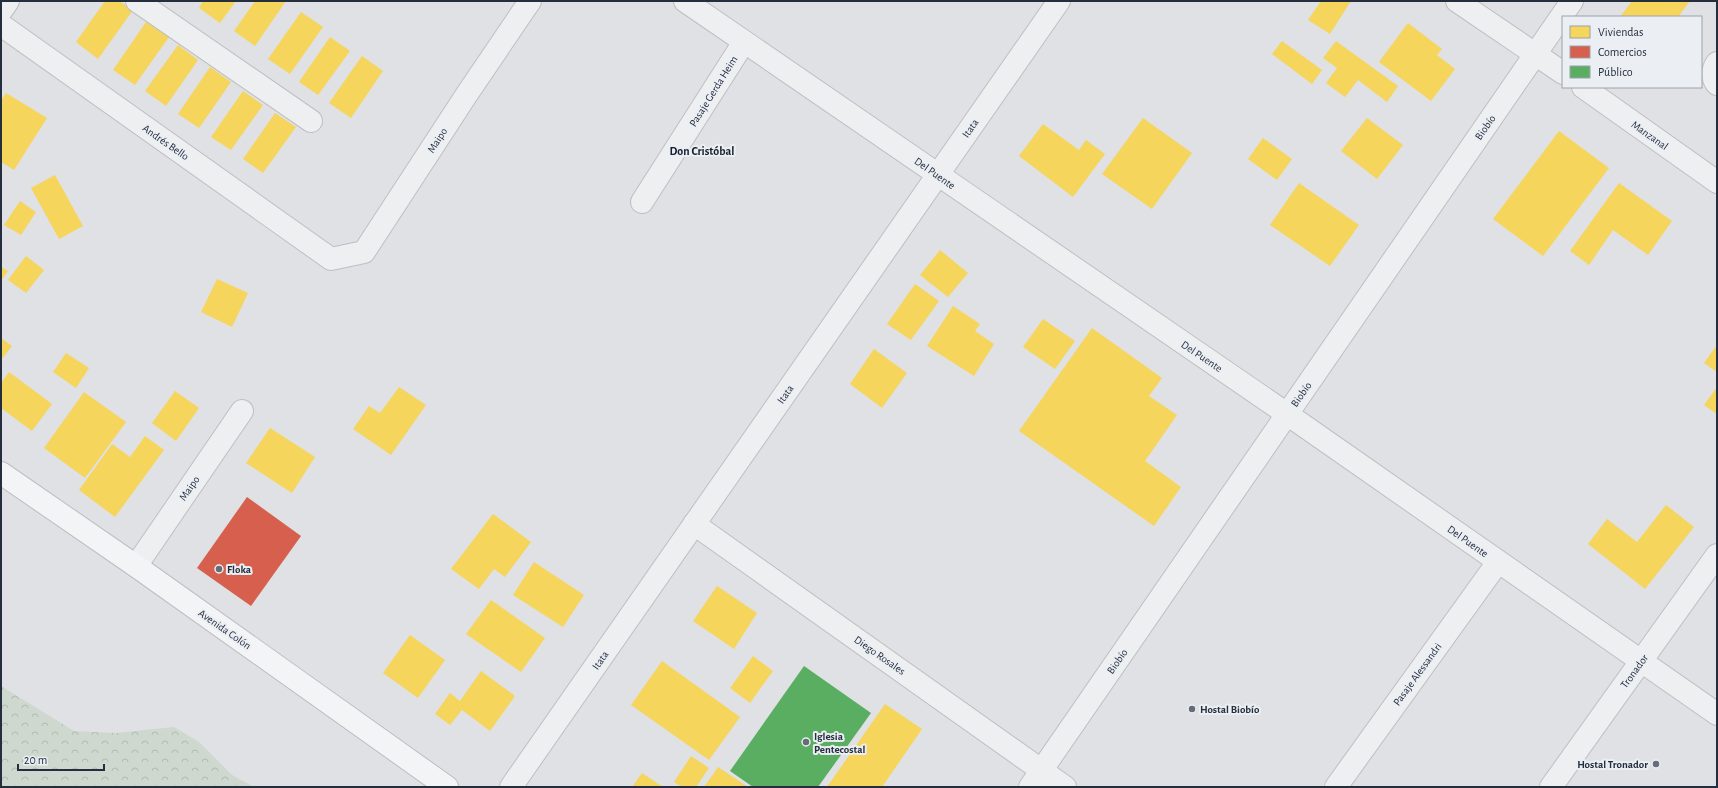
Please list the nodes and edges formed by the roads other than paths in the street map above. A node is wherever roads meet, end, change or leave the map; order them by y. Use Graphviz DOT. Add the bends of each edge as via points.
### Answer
graph roads {
  1 [pos="8,1"];
  2 [pos="137,1"];
  3 [pos="530,1"];
  4 [pos="685,1"];
  5 [pos="1059,1"];
  6 [pos="1457,1"];
  7 [pos="1572,1"];
  8 [pos="1,11"];
  9 [pos="1,25"];
  10 [pos="744,42"];
  11 [pos="1536,54"];
  12 [pos="1717,63"];
  13 [pos="1562,72"];
  14 [pos="1717,84"];
  15 [pos="1584,88"];
  16 [pos="311,121"];
  17 [pos="938,175"];
  18 [pos="1717,182"];
  19 [pos="642,202"];
  20 [pos="331,258"];
  21 [pos="242,411"];
  22 [pos="1287,414"];
  23 [pos="1,473"];
  24 [pos="694,524"];
  25 [pos="1717,555"];
  26 [pos="1498,562"];
  27 [pos="136,566"];
  28 [pos="1641,661"];
  29 [pos="1717,714"];
  30 [pos="1036,779"];
  31 [pos="447,787"];
  32 [pos="511,787"];
  33 [pos="1065,787"];
  34 [pos="1336,787"];
  35 [pos="1551,787"];
  1 -- 8 [label="street"];
  2 -- 16 [label="street"];
  3 -- 20 [label="street, Maipo" via="364,252"];
  4 -- 10 [label="street, Del Puente"];
  5 -- 17 [label="street, Itata"];
  6 -- 11 [label="street"];
  7 -- 11 [label="street, Biobío"];
  9 -- 20 [label="street, Andrés Bello"];
  10 -- 17 [label="street, Del Puente"];
  10 -- 19 [label="street, Pasaje Gerda Heim"];
  11 -- 13 [label="street"];
  11 -- 22 [label="street, Biobío"];
  12 -- 14 [label="street" via="1713,76"];
  15 -- 18 [label="street, Manzanal"];
  17 -- 22 [label="street, Del Puente"];
  17 -- 24 [label="street, Itata"];
  21 -- 27 [label="street, Maipo"];
  22 -- 26 [label="street, Del Puente"];
  22 -- 30 [label="street, Biobío"];
  23 -- 27 [label="main road, Avenida Colón"];
  24 -- 30 [label="street, Diego Rosales"];
  24 -- 32 [label="street, Itata"];
  25 -- 28 [label="street, Tronador"];
  26 -- 28 [label="street, Del Puente"];
  26 -- 34 [label="street, Pasaje Alessandri"];
  27 -- 31 [label="main road, Avenida Colón"];
  28 -- 29 [label="street, Del Puente"];
  28 -- 35 [label="street, Tronador"];
  30 -- 33 [label="street, Diego Rosales"];
}
